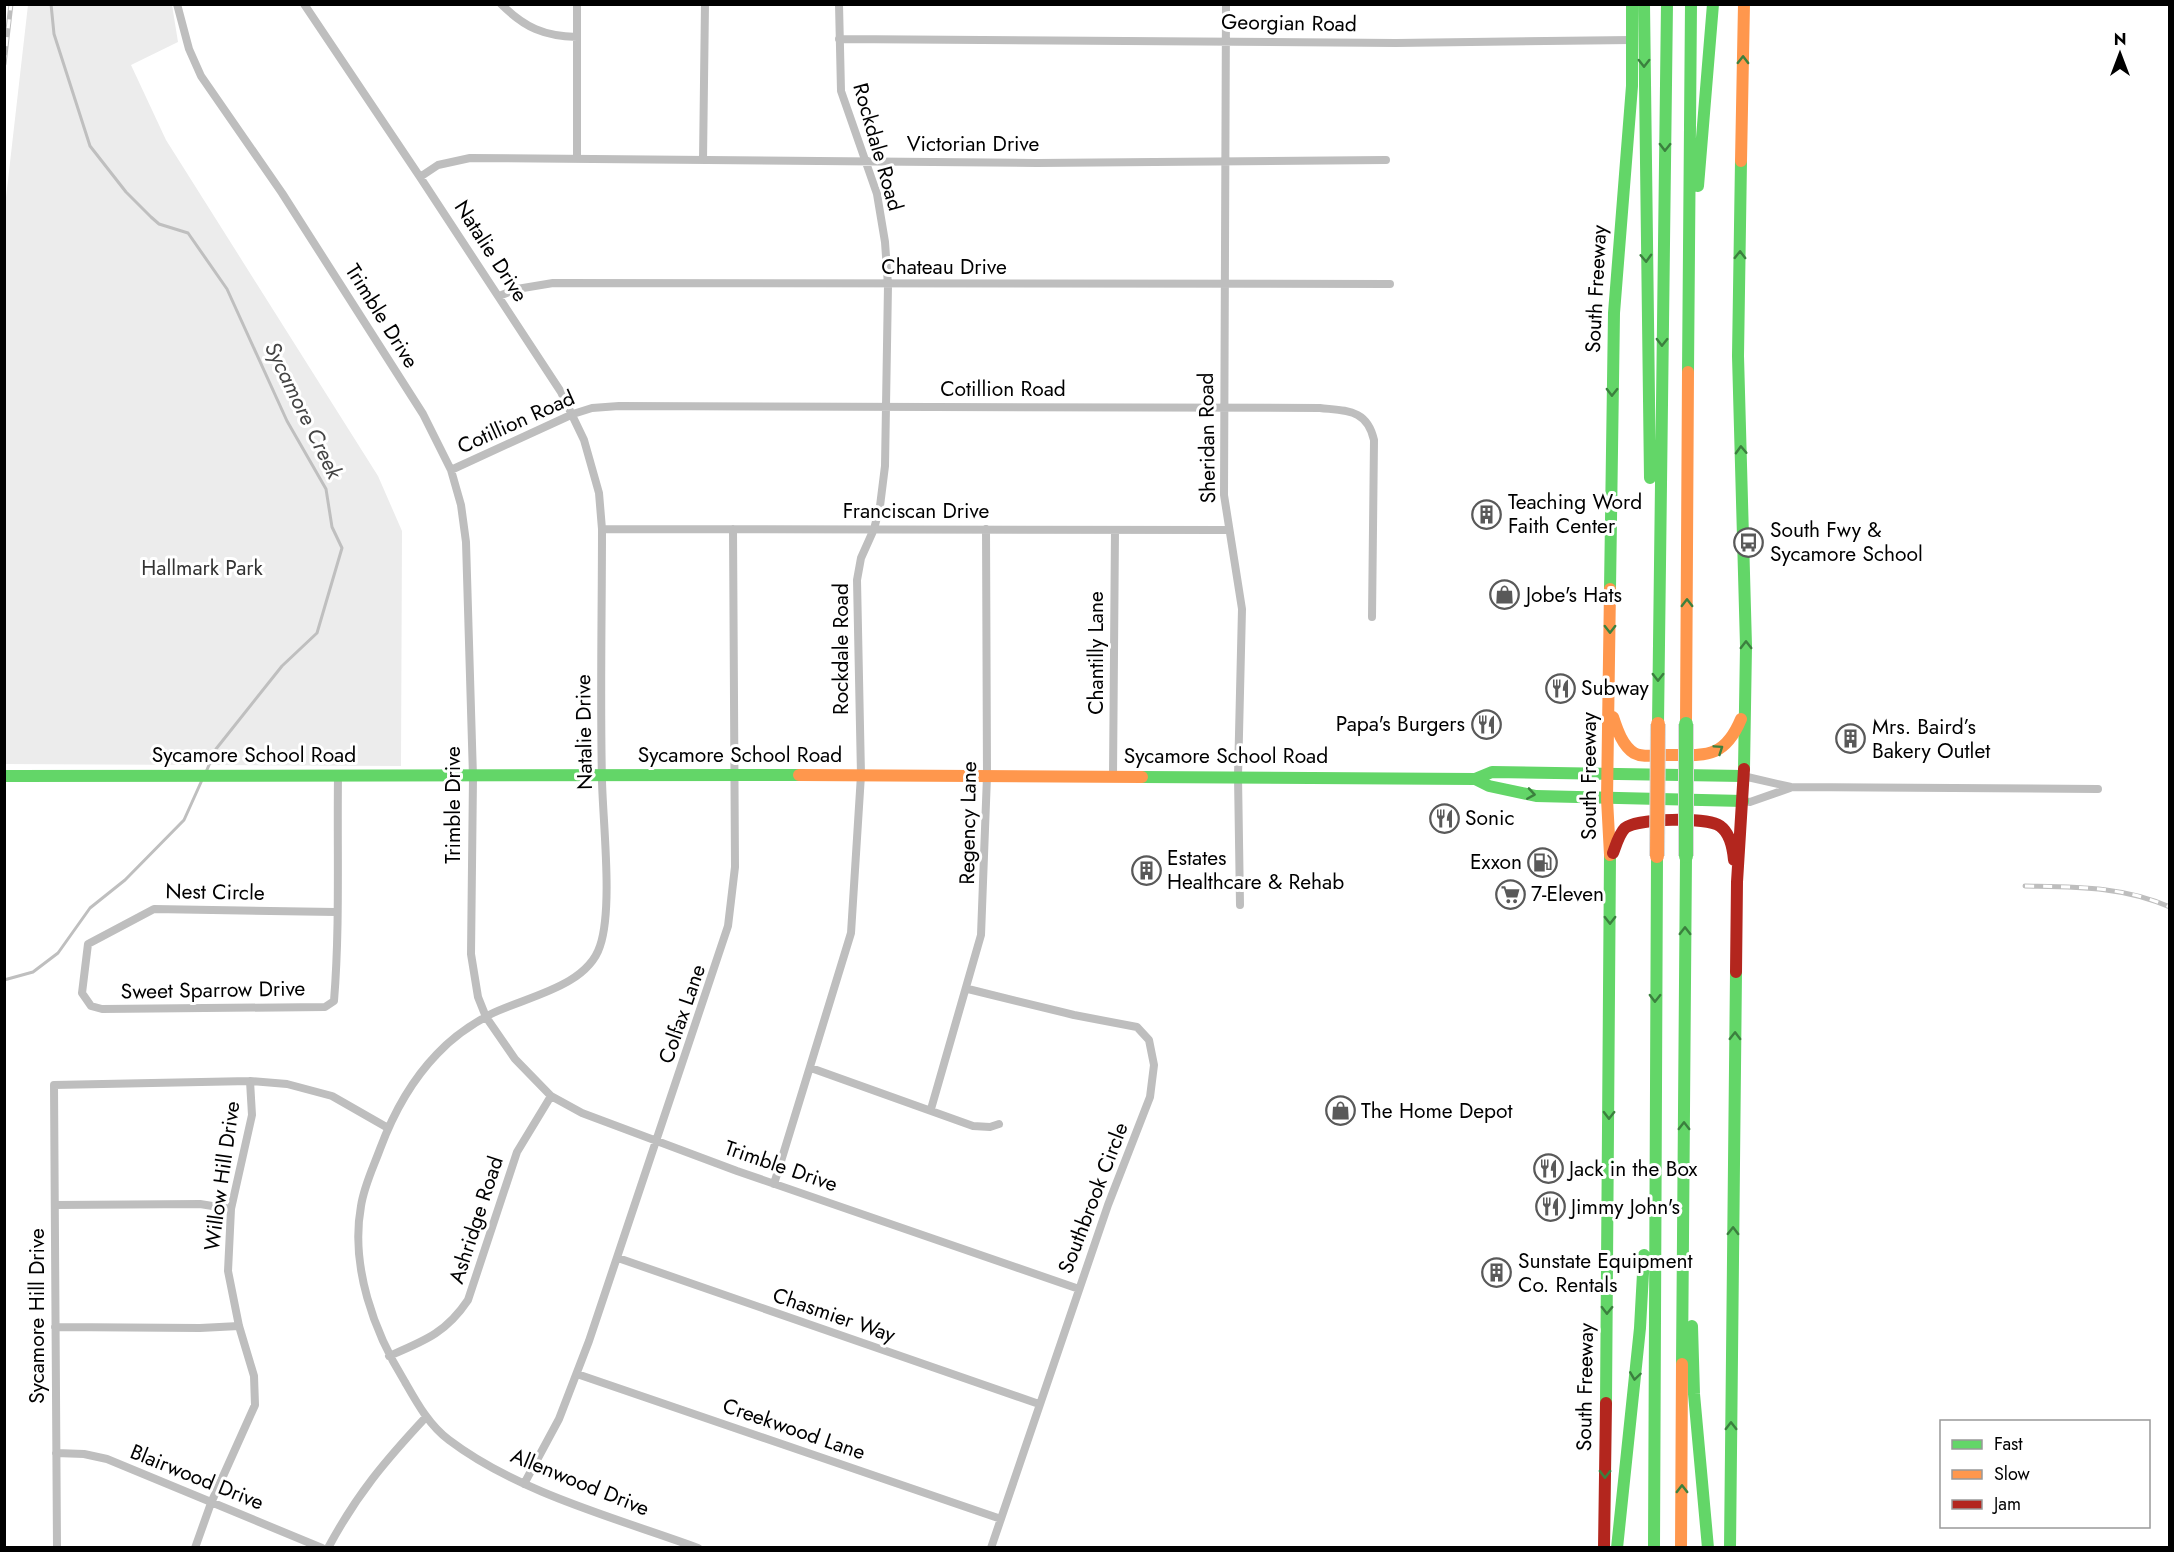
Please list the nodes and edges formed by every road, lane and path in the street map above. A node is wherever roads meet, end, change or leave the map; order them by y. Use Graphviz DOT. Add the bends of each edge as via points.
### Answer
graph roads {
  1 [pos="177,4"];
  2 [pos="304,4"];
  3 [pos="501,4"];
  4 [pos="577,4"];
  5 [pos="705,4"];
  6 [pos="839,4"];
  7 [pos="1226,4"];
  8 [pos="1632,4"];
  9 [pos="1644,4"];
  10 [pos="1667,4"];
  11 [pos="1691,4"];
  12 [pos="1713,4"];
  13 [pos="1744,4"];
  14 [pos="577,37"];
  15 [pos="839,39"];
  16 [pos="1226,40"];
  17 [pos="1632,40"];
  18 [pos="577,159"];
  19 [pos="704,160"];
  20 [pos="1386,160"];
  21 [pos="866,161"];
  22 [pos="1225,162"];
  23 [pos="420,177"];
  24 [pos="1690,234"];
  25 [pos="1390,284"];
  26 [pos="888,285"];
  27 [pos="1224,286"];
  28 [pos="499,296"];
  29 [pos="886,407"];
  30 [pos="1224,407"];
  31 [pos="573,414"];
  32 [pos="451,470"];
  33 [pos="602,529"];
  34 [pos="733,529"];
  35 [pos="874,529"];
  36 [pos="986,530"];
  37 [pos="1115,530"];
  38 [pos="1229,530"];
  39 [pos="1660,532"];
  40 [pos="1372,617"];
  41 [pos="1746,703"];
  42 [pos="1610,704"];
  43 [pos="733,775"];
  44 [pos="861,775"];
  45 [pos="1608,775"];
  46 [pos="4,776"];
  47 [pos="338,776"];
  48 [pos="602,776"];
  49 [pos="987,776"];
  50 [pos="1113,776"];
  51 [pos="1239,776"];
  52 [pos="1743,776"];
  53 [pos="473,777"];
  54 [pos="1475,779"];
  55 [pos="1791,787"];
  56 [pos="2098,789"];
  57 [pos="1607,799"];
  58 [pos="1743,801"];
  59 [pos="1610,860"];
  60 [pos="1737,882"];
  61 [pos="1240,905"];
  62 [pos="336,912"];
  63 [pos="968,989"];
  64 [pos="85,1000"];
  65 [pos="486,1017"];
  66 [pos="811,1068"];
  67 [pos="250,1081"];
  68 [pos="551,1096"];
  69 [pos="931,1109"];
  70 [pos="999,1124"];
  71 [pos="388,1128"];
  72 [pos="1653,1131"];
  73 [pos="658,1142"];
  74 [pos="774,1184"];
  75 [pos="55,1205"];
  76 [pos="231,1209"];
  77 [pos="1683,1240"];
  78 [pos="618,1258"];
  79 [pos="1079,1289"];
  80 [pos="55,1326"];
  81 [pos="239,1326"];
  82 [pos="388,1356"];
  83 [pos="577,1374"];
  84 [pos="1039,1404"];
  85 [pos="426,1417"];
  86 [pos="56,1453"];
  87 [pos="524,1484"];
  88 [pos="211,1503"];
  89 [pos="1001,1519"];
  90 [pos="57,1548"];
  91 [pos="195,1548"];
  92 [pos="322,1548"];
  93 [pos="328,1548"];
  94 [pos="698,1548"];
  95 [pos="991,1548"];
  96 [pos="1604,1548"];
  97 [pos="1617,1548"];
  98 [pos="1654,1548"];
  99 [pos="1681,1548"];
  100 [pos="1708,1548"];
  101 [pos="1730,1548"];
  1 -- 32 [label="street, Trimble Drive" via="201,76 282,193 423,414"];
  2 -- 23 [label="street, Natalie Drive"];
  3 -- 14 [label="street" via="526,26 553,36"];
  4 -- 14 [label="street"];
  5 -- 19 [label="street"];
  6 -- 15 [label="street, Rockdale Road"];
  7 -- 16 [label="street, Sheridan Road"];
  8 -- 17 [label="main road, South Freeway"];
  9 -- 39 [label="main road, one-way" via="1651,519"];
  10 -- 39 [label="main road, one-way"];
  11 -- 24 [label="main road"];
  12 -- 24 [label="main road" via="1701,163"];
  41 -- 13 [label="main road, one-way" via="1738,356"];
  14 -- 18 [label="street"];
  15 -- 16 [label="street, Georgian Road"];
  15 -- 21 [label="street, Rockdale Road" via="843,99"];
  16 -- 17 [label="street, Georgian Road"];
  16 -- 22 [label="street, Sheridan Road"];
  17 -- 42 [label="main road, South Freeway, one-way" via="1631,106 1614,313"];
  18 -- 19 [label="street, Victorian Drive"];
  18 -- 23 [label="street, Victorian Drive" via="470,158 438,165"];
  19 -- 21 [label="street, Victorian Drive"];
  20 -- 22 [label="street, Victorian Drive"];
  21 -- 22 [label="street, Victorian Drive"];
  21 -- 26 [label="street, Rockdale Road" via="877,194"];
  22 -- 27 [label="street, Sheridan Road"];
  23 -- 28 [label="street, Natalie Drive"];
  77 -- 24 [label="main road, one-way, bridge"];
  25 -- 27 [label="street, Chateau Drive"];
  26 -- 27 [label="street, Chateau Drive"];
  26 -- 28 [label="street, Chateau Drive" via="553,283"];
  26 -- 29 [label="street, Rockdale Road"];
  27 -- 30 [label="street, Sheridan Road"];
  28 -- 31 [label="street, Natalie Drive"];
  29 -- 30 [label="street, Cotillion Road"];
  29 -- 31 [label="street, Cotillion Road" via="619,406"];
  29 -- 35 [label="street, Rockdale Road" via="885,466"];
  30 -- 38 [label="street, Sheridan Road" via="1224,495"];
  30 -- 40 [label="street, Cotillion Road" via="1353,412 1371,428 1375,468"];
  31 -- 32 [label="street, Cotillion Road"];
  31 -- 33 [label="street, Natalie Drive" via="595,476"];
  32 -- 53 [label="street, Trimble Drive" via="466,542"];
  33 -- 34 [label="street, Franciscan Drive"];
  33 -- 48 [label="street, Natalie Drive"];
  34 -- 35 [label="street, Franciscan Drive"];
  34 -- 43 [label="street, Colfax Lane"];
  35 -- 36 [label="street, Franciscan Drive"];
  35 -- 44 [label="street, Rockdale Road" via="861,558 857,580"];
  36 -- 37 [label="street, Franciscan Drive"];
  36 -- 49 [label="street, Regency Lane"];
  37 -- 38 [label="street, Franciscan Drive"];
  37 -- 50 [label="street, Chantilly Lane"];
  38 -- 51 [label="street, Sheridan Road" via="1242,609"];
  39 -- 72 [label="main road, one-way, bridge"];
  42 -- 41 [label="main road, one-way" via="1616,728 1634,753 1709,756 1735,736"];
  41 -- 52 [label="main road"];
  42 -- 45 [label="main road, South Freeway"];
  43 -- 44 [label="main road, Sycamore School Road"];
  43 -- 48 [label="main road, Sycamore School Road"];
  43 -- 73 [label="street, Colfax Lane" via="735,867 729,926"];
  44 -- 49 [label="main road, Sycamore School Road"];
  44 -- 66 [label="street, Rockdale Road" via="851,933"];
  45 -- 52 [label="main road, Sycamore School Road"];
  45 -- 54 [label="main road, Sycamore School Road" via="1492,772"];
  45 -- 57 [label="main road, South Freeway"];
  46 -- 47 [label="main road, Sycamore School Road"];
  47 -- 53 [label="main road, Sycamore School Road"];
  47 -- 62 [label="street, Sweet Sparrow Drive"];
  48 -- 53 [label="main road, Sycamore School Road"];
  48 -- 65 [label="street, Natalie Drive" via="606,901 600,946 592,962 578,975"];
  49 -- 50 [label="main road, Sycamore School Road"];
  49 -- 63 [label="street, Regency Lane" via="981,935"];
  50 -- 51 [label="main road, Sycamore School Road"];
  51 -- 54 [label="main road, Sycamore School Road"];
  51 -- 61 [label="street, Sheridan Road"];
  52 -- 55 [label="street, Sycamore School Road"];
  52 -- 58 [label="main road"];
  53 -- 65 [label="street, Trimble Drive" via="471,954 478,997"];
  54 -- 57 [label="main road, Sycamore School Road, one-way" via="1536,796"];
  55 -- 56 [label="street, Sycamore School Road"];
  55 -- 58 [label="street, Sycamore School Road"];
  57 -- 58 [label="main road, Sycamore School Road"];
  57 -- 59 [label="main road, South Freeway"];
  58 -- 60 [label="main road"];
  59 -- 60 [label="main road" via="1623,830 1632,824 1718,824 1725,830 1733,851"];
  59 -- 96 [label="main road, South Freeway, one-way"];
  101 -- 60 [label="main road, one-way"];
  62 -- 64 [label="street, Nest Circle" via="154,909 88,944"];
  62 -- 64 [label="street, Sweet Sparrow Drive" via="334,1001 326,1007 102,1009"];
  63 -- 69 [label="street, Regency Lane"];
  63 -- 79 [label="street, Southbrook Circle" via="1074,1015 1122,1022 1137,1027 1149,1040 1154,1065 1150,1097"];
  65 -- 68 [label="street, Trimble Drive" via="515,1059"];
  65 -- 71 [label="street, Natalie Drive" via="438,1053 411,1086"];
  66 -- 69 [label="street"];
  66 -- 74 [label="street, Rockdale Road"];
  67 -- 71 [label="street" via="287,1084 332,1096"];
  67 -- 75 [label="street, Sycamore Hill Drive" via="54,1085"];
  67 -- 76 [label="street, Willow Hill Drive" via="252,1115"];
  68 -- 73 [label="street, Trimble Drive" via="582,1113"];
  68 -- 82 [label="street, Ashridge Road" via="518,1152 468,1300 443,1330"];
  69 -- 70 [label="street" via="973,1126"];
  71 -- 82 [label="street, Natalie Drive" via="365,1188 358,1237 363,1280"];
  72 -- 97 [label="main road, one-way" via="1646,1152 1642,1320"];
  72 -- 98 [label="main road"];
  73 -- 74 [label="street, Trimble Drive"];
  73 -- 78 [label="street, Colfax Lane"];
  74 -- 79 [label="street, Trimble Drive"];
  75 -- 76 [label="street" via="200,1204"];
  75 -- 80 [label="street, Sycamore Hill Drive"];
  76 -- 81 [label="street, Willow Hill Drive" via="228,1271"];
  99 -- 77 [label="main road, one-way"];
  77 -- 100 [label="main road" via="1691,1272 1694,1394"];
  78 -- 83 [label="street, Colfax Lane"];
  78 -- 84 [label="street, Chasmier Way"];
  79 -- 84 [label="street, Southbrook Circle"];
  80 -- 81 [label="street"];
  80 -- 86 [label="street, Sycamore Hill Drive"];
  81 -- 88 [label="street, Willow Hill Drive" via="254,1376 255,1405"];
  82 -- 85 [label="street, Natalie Drive"];
  83 -- 87 [label="street, Colfax Lane" via="559,1419"];
  83 -- 89 [label="street, Creekwood Lane"];
  84 -- 89 [label="street, Southbrook Circle"];
  85 -- 87 [label="street, Allenwood Drive" via="449,1440"];
  85 -- 93 [label="street" via="376,1471"];
  86 -- 88 [label="street, Blairwood Drive" via="107,1459"];
  86 -- 90 [label="street, Sycamore Hill Drive"];
  87 -- 94 [label="street, Allenwood Drive"];
  88 -- 91 [label="street, Willow Hill Drive"];
  88 -- 92 [label="street, Blairwood Drive"];
  89 -- 95 [label="street, Southbrook Circle"];
}
